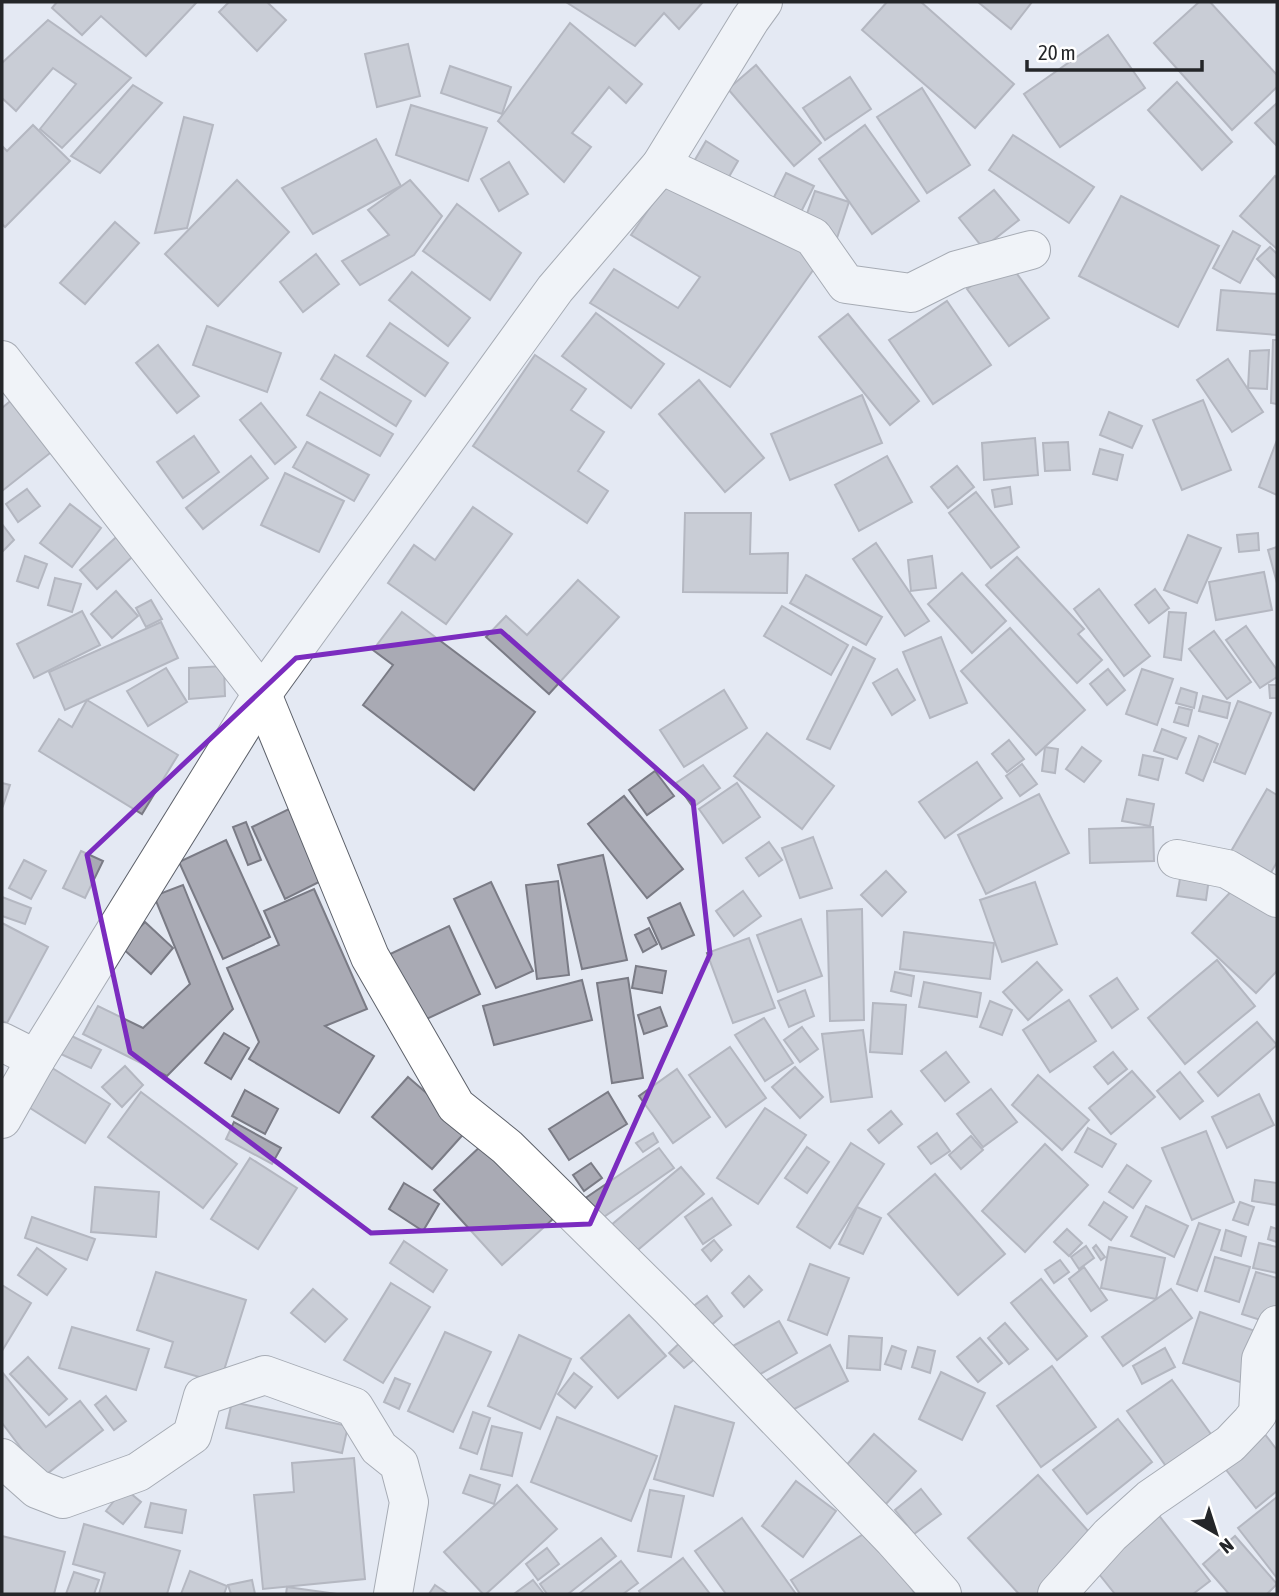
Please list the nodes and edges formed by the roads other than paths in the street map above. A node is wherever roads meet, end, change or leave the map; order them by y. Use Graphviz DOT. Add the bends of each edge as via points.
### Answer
graph roads {
  1 [pos="764,2"];
  2 [pos="661,165"];
  3 [pos="1031,250"];
  4 [pos="2,360"];
  5 [pos="262,694"];
  6 [pos="1177,859"];
  7 [pos="1277,898"];
  8 [pos="2,1042"];
  9 [pos="36,1059"];
  10 [pos="2,1119"];
  11 [pos="1277,1325"];
  12 [pos="1264,1420"];
  13 [pos="2,1458"];
  14 [pos="393,1594"];
  15 [pos="942,1594"];
  16 [pos="1056,1594"];
  1 -- 2 [label="street"];
  2 -- 3 [label="street" via="813,237 846,284 911,293 957,270"];
  2 -- 5 [label="street" via="555,289"];
  4 -- 5 [label="street"];
  5 -- 9 [label="street"];
  5 -- 15 [label="street" via="370,957 456,1106 507,1147 671,1309"];
  6 -- 7 [label="street" via="1227,869"];
  8 -- 9 [label="street"];
  9 -- 10 [label="street"];
  11 -- 12 [label="street" via="1261,1359 1258,1413"];
  12 -- 16 [label="street" via="1150,1499"];
  13 -- 14 [label="street" via="37,1489 63,1499 138,1472 192,1435 203,1396 265,1376 354,1407 379,1448 399,1464 409,1502"];
}
